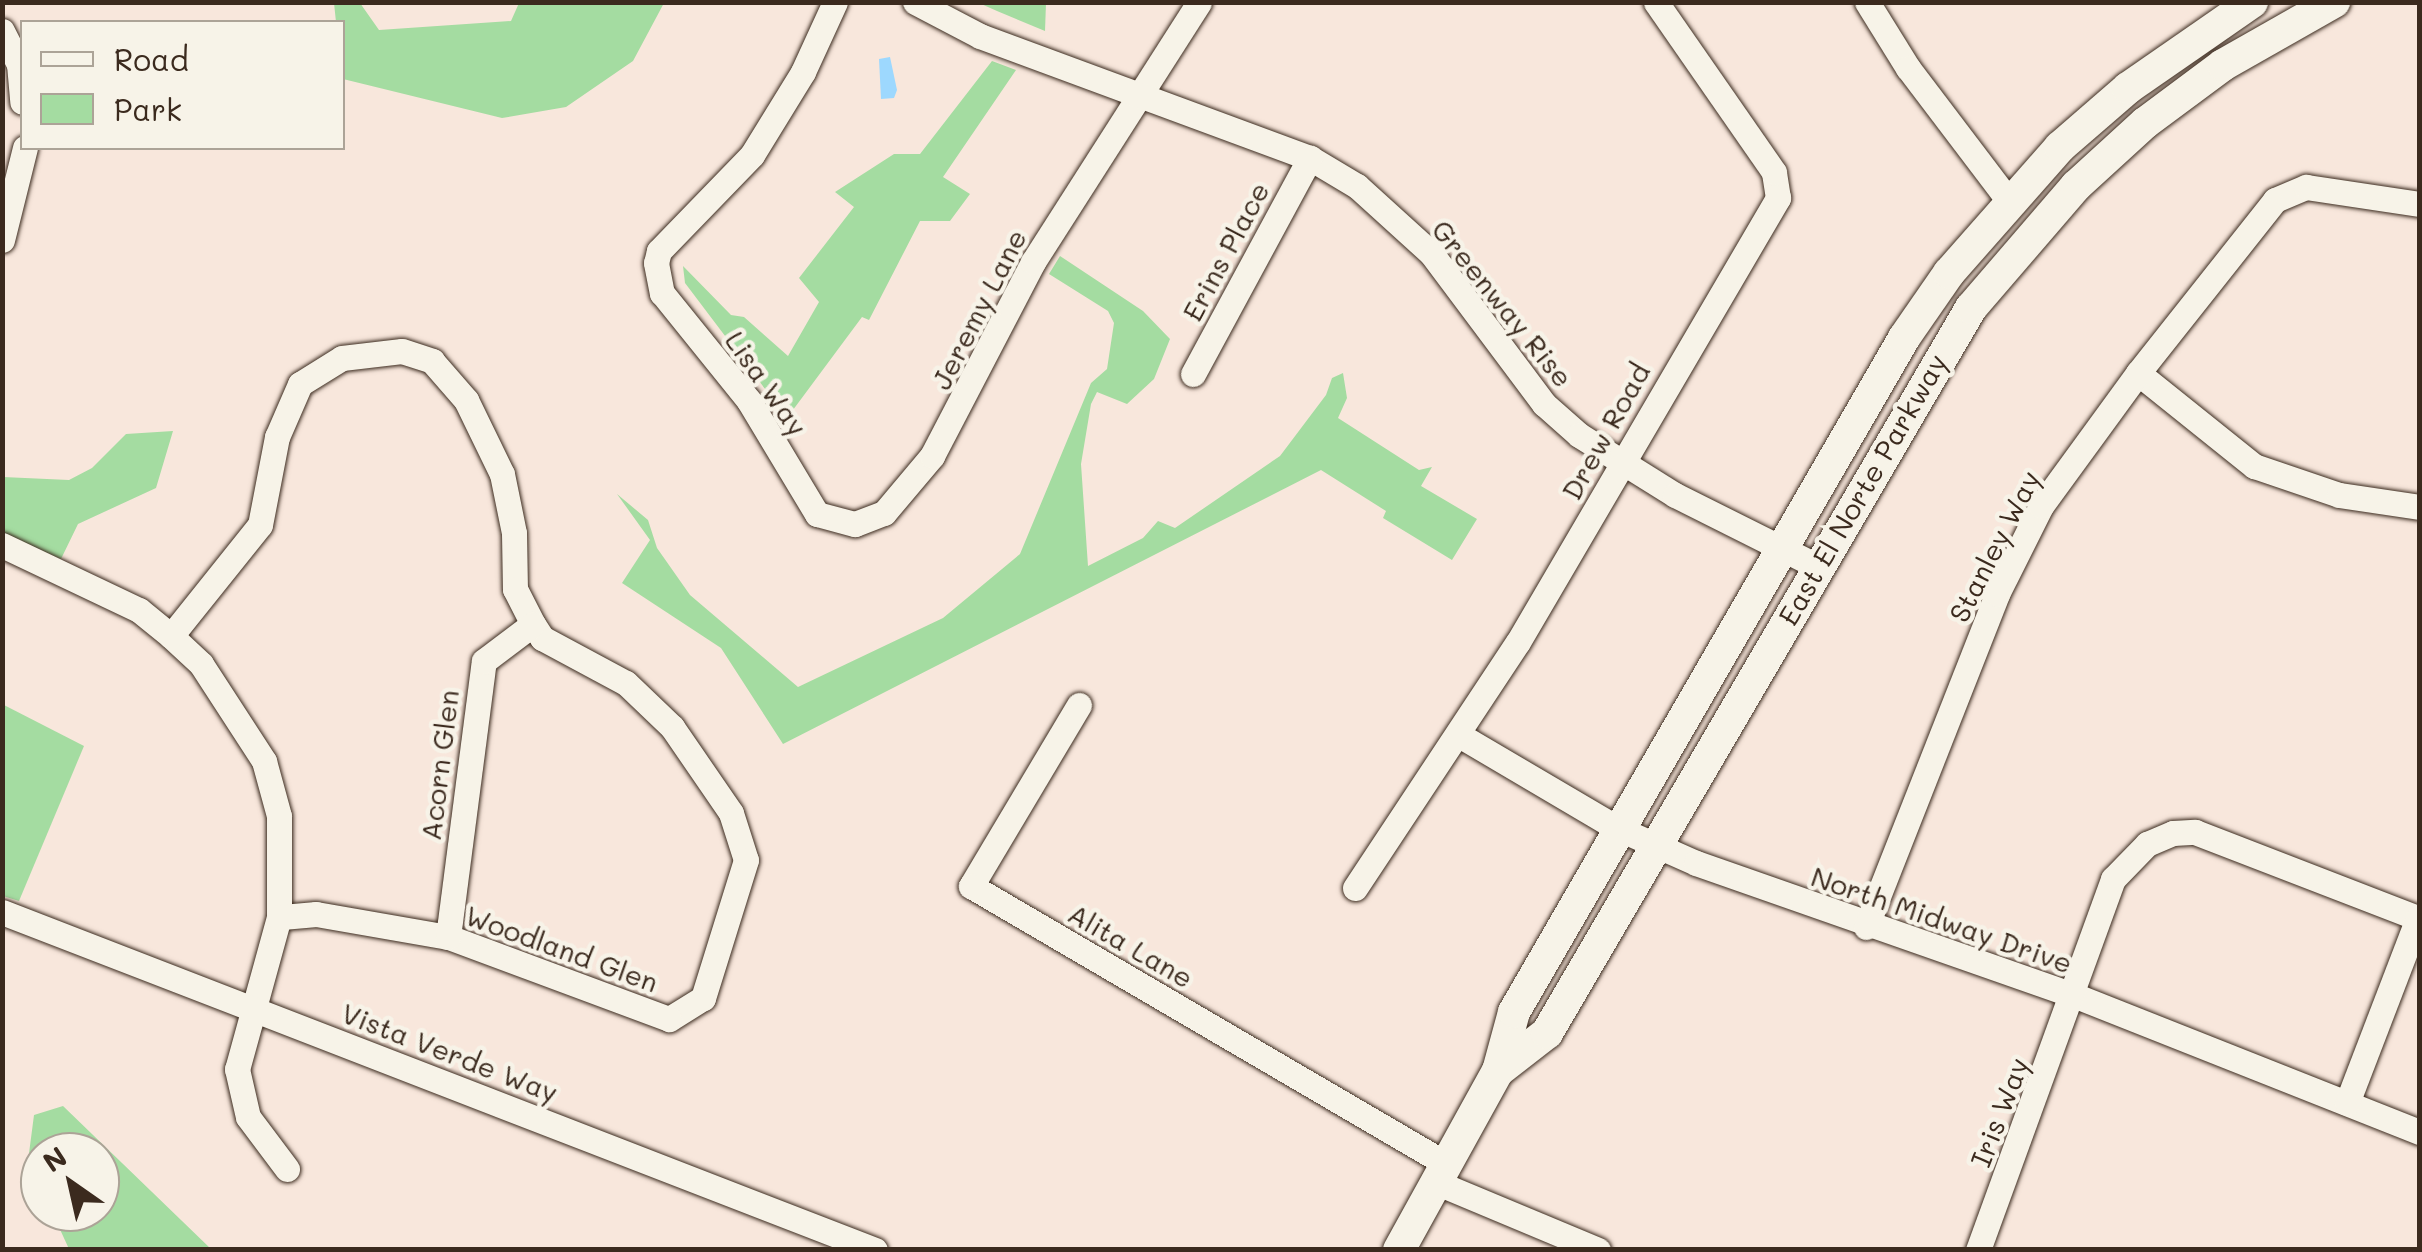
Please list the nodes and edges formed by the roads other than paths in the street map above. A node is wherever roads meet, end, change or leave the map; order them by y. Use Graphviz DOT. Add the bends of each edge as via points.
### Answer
graph roads {
  1 [pos="835,2"];
  2 [pos="915,2"];
  3 [pos="1198,2"];
  4 [pos="1656,2"];
  5 [pos="1867,2"];
  6 [pos="2252,2"];
  7 [pos="2334,2"];
  8 [pos="2,31"];
  9 [pos="20,77"];
  10 [pos="1140,93"];
  11 [pos="25,150"];
  12 [pos="1310,158"];
  13 [pos="2008,200"];
  14 [pos="2420,204"];
  15 [pos="2,240"];
  16 [pos="2138,373"];
  17 [pos="1194,374"];
  18 [pos="1621,465"];
  19 [pos="2420,506"];
  20 [pos="845,523"];
  21 [pos="2,545"];
  22 [pos="1781,547"];
  23 [pos="1817,566"];
  24 [pos="533,624"];
  25 [pos="171,636"];
  26 [pos="1079,705"];
  27 [pos="1459,735"];
  28 [pos="1618,828"];
  29 [pos="1656,845"];
  30 [pos="1355,888"];
  31 [pos="2,912"];
  32 [pos="279,917"];
  33 [pos="2418,918"];
  34 [pos="1866,926"];
  35 [pos="448,937"];
  36 [pos="2076,996"];
  37 [pos="256,1009"];
  38 [pos="1498,1071"];
  39 [pos="2347,1103"];
  40 [pos="2420,1132"];
  41 [pos="287,1169"];
  42 [pos="1438,1172"];
  43 [pos="1397,1247"];
  44 [pos="1979,1249"];
  45 [pos="875,1250"];
  46 [pos="1598,1250"];
  1 -- 20 [label="street, Lisa Way" via="752,155 659,251 656,263 662,293 750,402 816,514"];
  2 -- 10 [label="street, Greenway Rise" via="980,36"];
  3 -- 10 [label="street, Jeremy Lane"];
  4 -- 18 [label="street, Drew Road" via="1774,172 1778,198"];
  5 -- 13 [label="street"];
  6 -- 13 [label="main road, East El Norte Parkway" via="2128,88"];
  7 -- 23 [label="main road, East El Norte Parkway" via="2223,66 2144,123 2023,242 1937,357"];
  8 -- 9 [label="street"];
  10 -- 12 [label="street, Greenway Rise"];
  10 -- 20 [label="street, Jeremy Lane" via="1033,262 932,456 884,513"];
  11 -- 15 [label="street"];
  12 -- 17 [label="street, Erins Place"];
  12 -- 18 [label="street, Greenway Rise" via="1357,186 1431,254 1544,404"];
  13 -- 22 [label="main road, East El Norte Parkway" via="1904,338"];
  14 -- 16 [label="street, Stanley Way" via="2306,187 2276,200"];
  16 -- 19 [label="street" via="2254,466 2339,495"];
  16 -- 34 [label="street, Stanley Way" via="2042,506 1997,594"];
  18 -- 22 [label="street, Greenway Rise"];
  18 -- 27 [label="street, Drew Road"];
  21 -- 25 [label="street" via="140,610"];
  22 -- 23 [label="street, Greenway Rise"];
  22 -- 28 [label="main road, East El Norte Parkway"];
  23 -- 29 [label="main road, East El Norte Parkway"];
  24 -- 25 [label="street" via="515,590 514,534 502,474 488,444 466,400 432,361 402,350 342,358 300,384 277,437 260,525"];
  24 -- 35 [label="street, Acorn Glen" via="484,661"];
  24 -- 35 [label="street, Woodland Glen" via="542,638 626,682 672,727 731,813 746,860 741,887 703,998 670,1019"];
  25 -- 32 [label="street" via="201,664 264,761 278,816"];
  26 -- 42 [label="street, Alita Lane" via="971,886"];
  27 -- 28 [label="street, North Midway Drive"];
  27 -- 30 [label="street, Drew Road"];
  28 -- 29 [label="street, North Midway Drive"];
  28 -- 38 [label="main road, East El Norte Parkway" via="1514,1012"];
  29 -- 34 [label="street, North Midway Drive"];
  29 -- 38 [label="main road, East El Norte Parkway" via="1547,1033"];
  31 -- 37 [label="street, Vista Verde Way"];
  32 -- 35 [label="street, Woodland Glen" via="316,914"];
  32 -- 37 [label="street"];
  33 -- 36 [label="street, Iris Way" via="2194,832 2147,844 2113,880"];
  33 -- 39 [label="street"];
  34 -- 36 [label="street, North Midway Drive"];
  36 -- 39 [label="street, North Midway Drive"];
  36 -- 44 [label="street, Iris Way"];
  37 -- 41 [label="street" via="237,1069 248,1117"];
  37 -- 45 [label="street, Vista Verde Way"];
  38 -- 42 [label="main road, East El Norte Parkway"];
  39 -- 40 [label="street, North Midway Drive"];
  42 -- 43 [label="main road, East El Norte Parkway"];
  42 -- 46 [label="street"];
}
